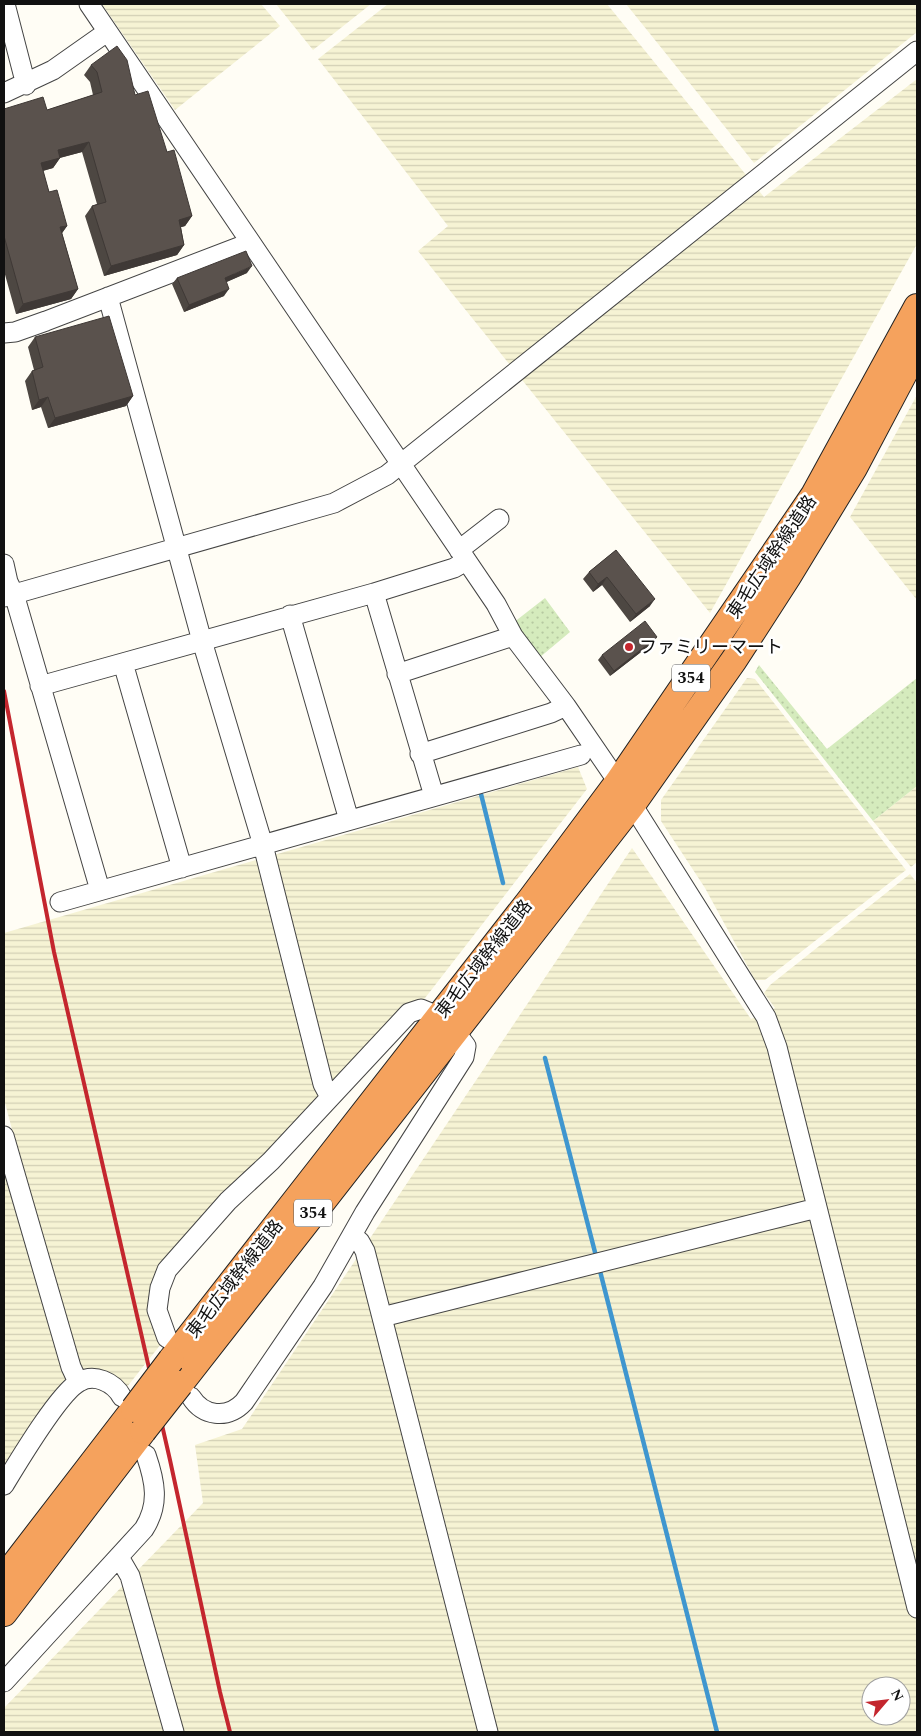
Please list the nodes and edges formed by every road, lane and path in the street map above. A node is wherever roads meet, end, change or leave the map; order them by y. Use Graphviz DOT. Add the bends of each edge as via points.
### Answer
graph roads {
  1 [pos="6,4"];
  2 [pos="88,4"];
  3 [pos="107,32"];
  4 [pos="917,51"];
  5 [pos="26,84"];
  6 [pos="4,93"];
  7 [pos="249,243"];
  8 [pos="108,297"];
  9 [pos="917,307"];
  10 [pos="4,333"];
  11 [pos="917,349"];
  12 [pos="401,465"];
  13 [pos="499,519"];
  14 [pos="178,548"];
  15 [pos="462,555"];
  16 [pos="4,564"];
  17 [pos="374,592"];
  18 [pos="9,596"];
  19 [pos="290,615"];
  20 [pos="513,636"];
  21 [pos="202,641"];
  22 [pos="123,663"];
  23 [pos="398,674"];
  24 [pos="40,686"];
  25 [pos="566,706"];
  26 [pos="420,754"];
  27 [pos="581,755"];
  28 [pos="618,782"];
  29 [pos="434,796"];
  30 [pos="632,805"];
  31 [pos="349,820"];
  32 [pos="263,845"];
  33 [pos="182,868"];
  34 [pos="100,890"];
  35 [pos="60,902"];
  36 [pos="447,1023"];
  37 [pos="330,1097"];
  38 [pos="4,1136"];
  39 [pos="817,1208"];
  40 [pos="352,1235"];
  41 [pos="382,1317"];
  42 [pos="169,1349"];
  43 [pos="78,1382"];
  44 [pos="185,1390"];
  45 [pos="136,1423"];
  46 [pos="4,1485"];
  47 [pos="119,1557"];
  48 [pos="4,1578"];
  49 [pos="917,1608"];
  50 [pos="4,1613"];
  51 [pos="4,1682"];
  52 [pos="174,1732"];
  53 [pos="488,1732"];
  1 -- 5 [label="street"];
  2 -- 3 [label="street"];
  3 -- 5 [label="street" via="67,62"];
  3 -- 7 [label="street"];
  4 -- 12 [label="street"];
  5 -- 6 [label="street"];
  7 -- 8 [label="street"];
  7 -- 12 [label="street"];
  8 -- 10 [label="street" via="15,332"];
  8 -- 14 [label="street"];
  9 -- 28 [label="highway, 東毛広域幹線道路 / 354" via="814,495"];
  11 -- 30 [label="highway, 東毛広域幹線道路 / 354" via="854,468 787,578"];
  12 -- 14 [label="street" via="334,503"];
  12 -- 15 [label="street"];
  13 -- 15 [label="street"];
  14 -- 18 [label="street"];
  14 -- 21 [label="street"];
  15 -- 17 [label="street" via="454,568"];
  15 -- 20 [label="street" via="496,604"];
  16 -- 18 [label="street"];
  17 -- 19 [label="street"];
  17 -- 23 [label="street"];
  18 -- 24 [label="street"];
  19 -- 21 [label="street"];
  19 -- 31 [label="street"];
  20 -- 23 [label="street"];
  20 -- 25 [label="street"];
  21 -- 22 [label="street"];
  21 -- 32 [label="street"];
  22 -- 24 [label="street"];
  22 -- 33 [label="street"];
  23 -- 26 [label="street"];
  24 -- 34 [label="street"];
  25 -- 26 [label="street"];
  25 -- 28 [label="street"];
  26 -- 29 [label="street"];
  27 -- 29 [label="street"];
  28 -- 30 [label="street"];
  28 -- 36 [label="highway, 東毛広域幹線道路 / 354" via="530,900"];
  29 -- 31 [label="street"];
  30 -- 36 [label="highway, 東毛広域幹線道路 / 354"];
  30 -- 39 [label="street" via="766,1018 777,1047"];
  31 -- 32 [label="street"];
  32 -- 33 [label="street"];
  32 -- 37 [label="street" via="323,1084"];
  33 -- 34 [label="street"];
  34 -- 35 [label="street"];
  36 -- 37 [label="street" via="421,1009 409,1013"];
  36 -- 40 [label="street" via="466,1046 464,1057"];
  36 -- 42 [label="highway, 東毛広域幹線道路 / 354"];
  36 -- 44 [label="highway, 東毛広域幹線道路 / 354"];
  37 -- 42 [label="street" via="271,1161 228,1201 167,1270 157,1310"];
  38 -- 43 [label="street" via="68,1358"];
  39 -- 41 [label="street"];
  39 -- 49 [label="street"];
  40 -- 41 [label="street" via="365,1251"];
  40 -- 44 [label="street" via="318,1293 240,1407 228,1413 201,1409"];
  41 -- 53 [label="street"];
  42 -- 45 [label="highway, 東毛広域幹線道路 / 354, bridge"];
  43 -- 45 [label="street" via="98,1379 114,1386"];
  43 -- 46 [label="street" via="62,1398"];
  44 -- 45 [label="highway, 東毛広域幹線道路 / 354, bridge"];
  45 -- 47 [label="street" via="155,1484 153,1512 144,1529"];
  45 -- 48 [label="highway, 東毛広域幹線道路 / 354"];
  45 -- 50 [label="highway, 東毛広域幹線道路 / 354"];
  47 -- 51 [label="street"];
  47 -- 52 [label="street" via="130,1576"];
}
